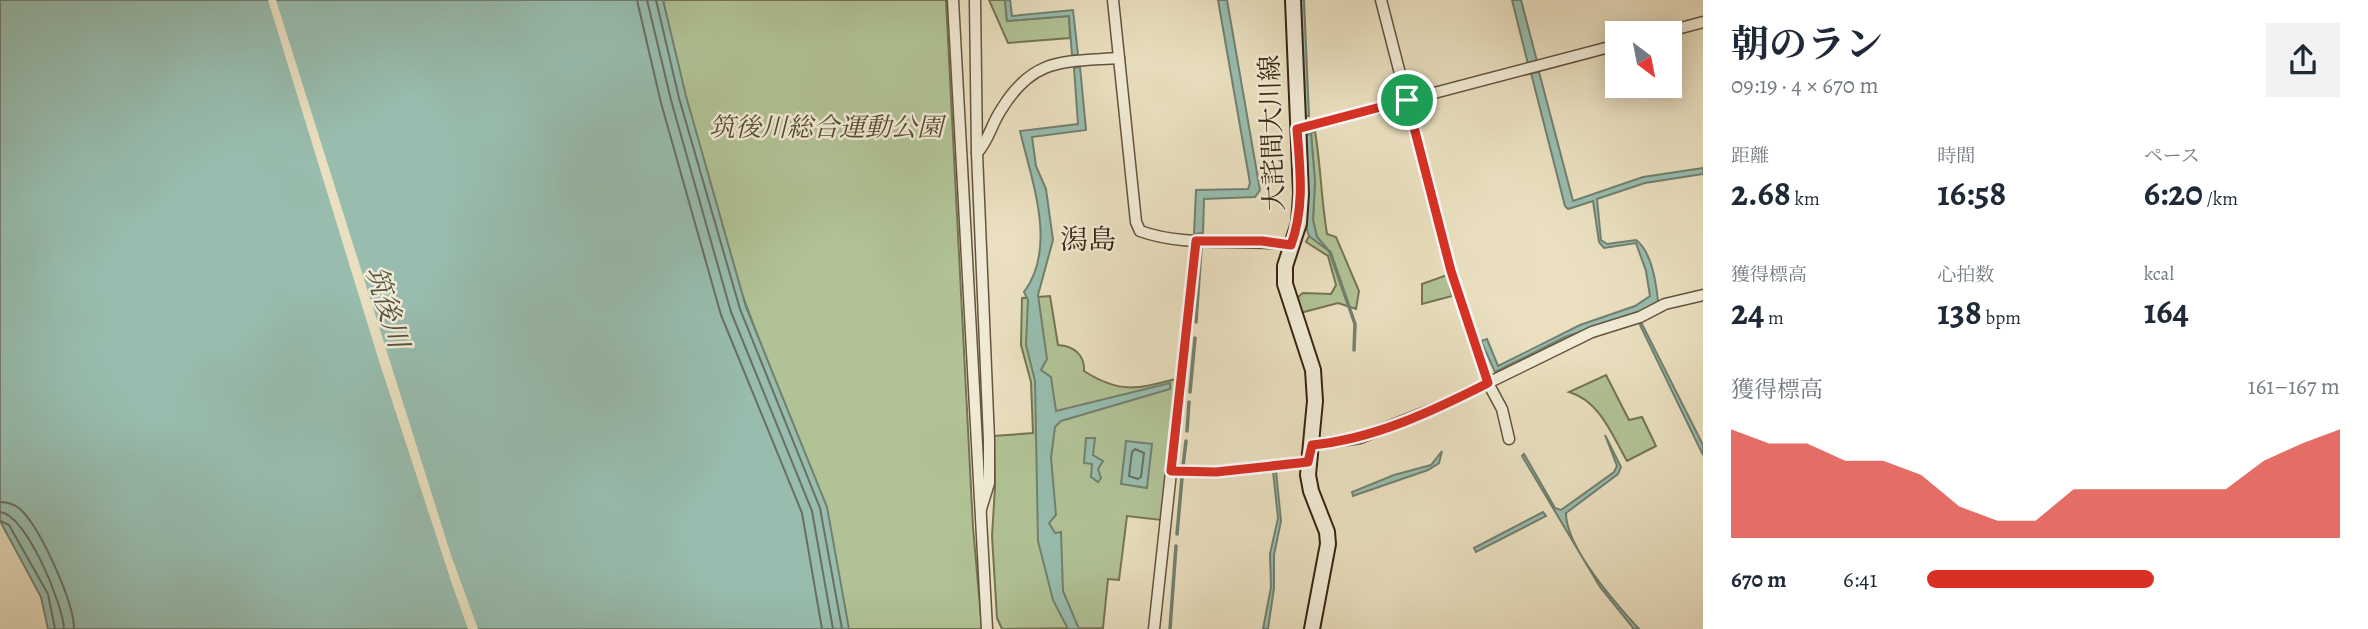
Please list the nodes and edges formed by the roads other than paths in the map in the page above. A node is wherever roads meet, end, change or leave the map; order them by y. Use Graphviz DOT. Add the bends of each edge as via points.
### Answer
graph roads {
  1 [pos="953,0"];
  2 [pos="975,0"];
  3 [pos="1113,0"];
  4 [pos="1293,0"];
  5 [pos="1381,0"];
  6 [pos="1703,22"];
  7 [pos="1682,28"];
  8 [pos="1605,48"];
  9 [pos="1119,58"];
  10 [pos="1407,100"];
  11 [pos="1297,129"];
  12 [pos="977,153"];
  13 [pos="1196,241"];
  14 [pos="1291,245"];
  15 [pos="1703,295"];
  16 [pos="1488,383"];
  17 [pos="1509,439"];
  18 [pos="1312,445"];
  19 [pos="1308,462"];
  20 [pos="1171,471"];
  21 [pos="979,512"];
  22 [pos="987,629"];
  23 [pos="1154,629"];
  24 [pos="1312,629"];
  1 -- 21 [label="street"];
  2 -- 12 [label="street"];
  3 -- 9 [label="street"];
  4 -- 11 [label="main road, 大詫間大川線"];
  5 -- 10 [label="street"];
  6 -- 7 [label="street"];
  8 -- 10 [label="street"];
  9 -- 12 [label="street" via="1070,62 1025,76"];
  9 -- 13 [label="street" via="1136,222 1140,231 1159,238"];
  10 -- 11 [label="street"];
  10 -- 16 [label="street" via="1451,271"];
  11 -- 14 [label="main road, 大詫間大川線" via="1300,204"];
  12 -- 21 [label="street" via="989,440 989,483"];
  13 -- 14 [label="street"];
  13 -- 20 [label="street"];
  14 -- 18 [label="main road, 大詫間大川線" via="1285,284 1313,370"];
  15 -- 16 [label="street" via="1592,332"];
  16 -- 17 [label="street" via="1502,410"];
  16 -- 18 [label="street" via="1360,438"];
  18 -- 19 [label="main road, 大詫間大川線"];
  19 -- 20 [label="street" via="1216,472"];
  19 -- 24 [label="main road, 大詫間大川線" via="1311,491 1324,519 1328,544"];
  20 -- 23 [label="street"];
  21 -- 22 [label="street"];
}
